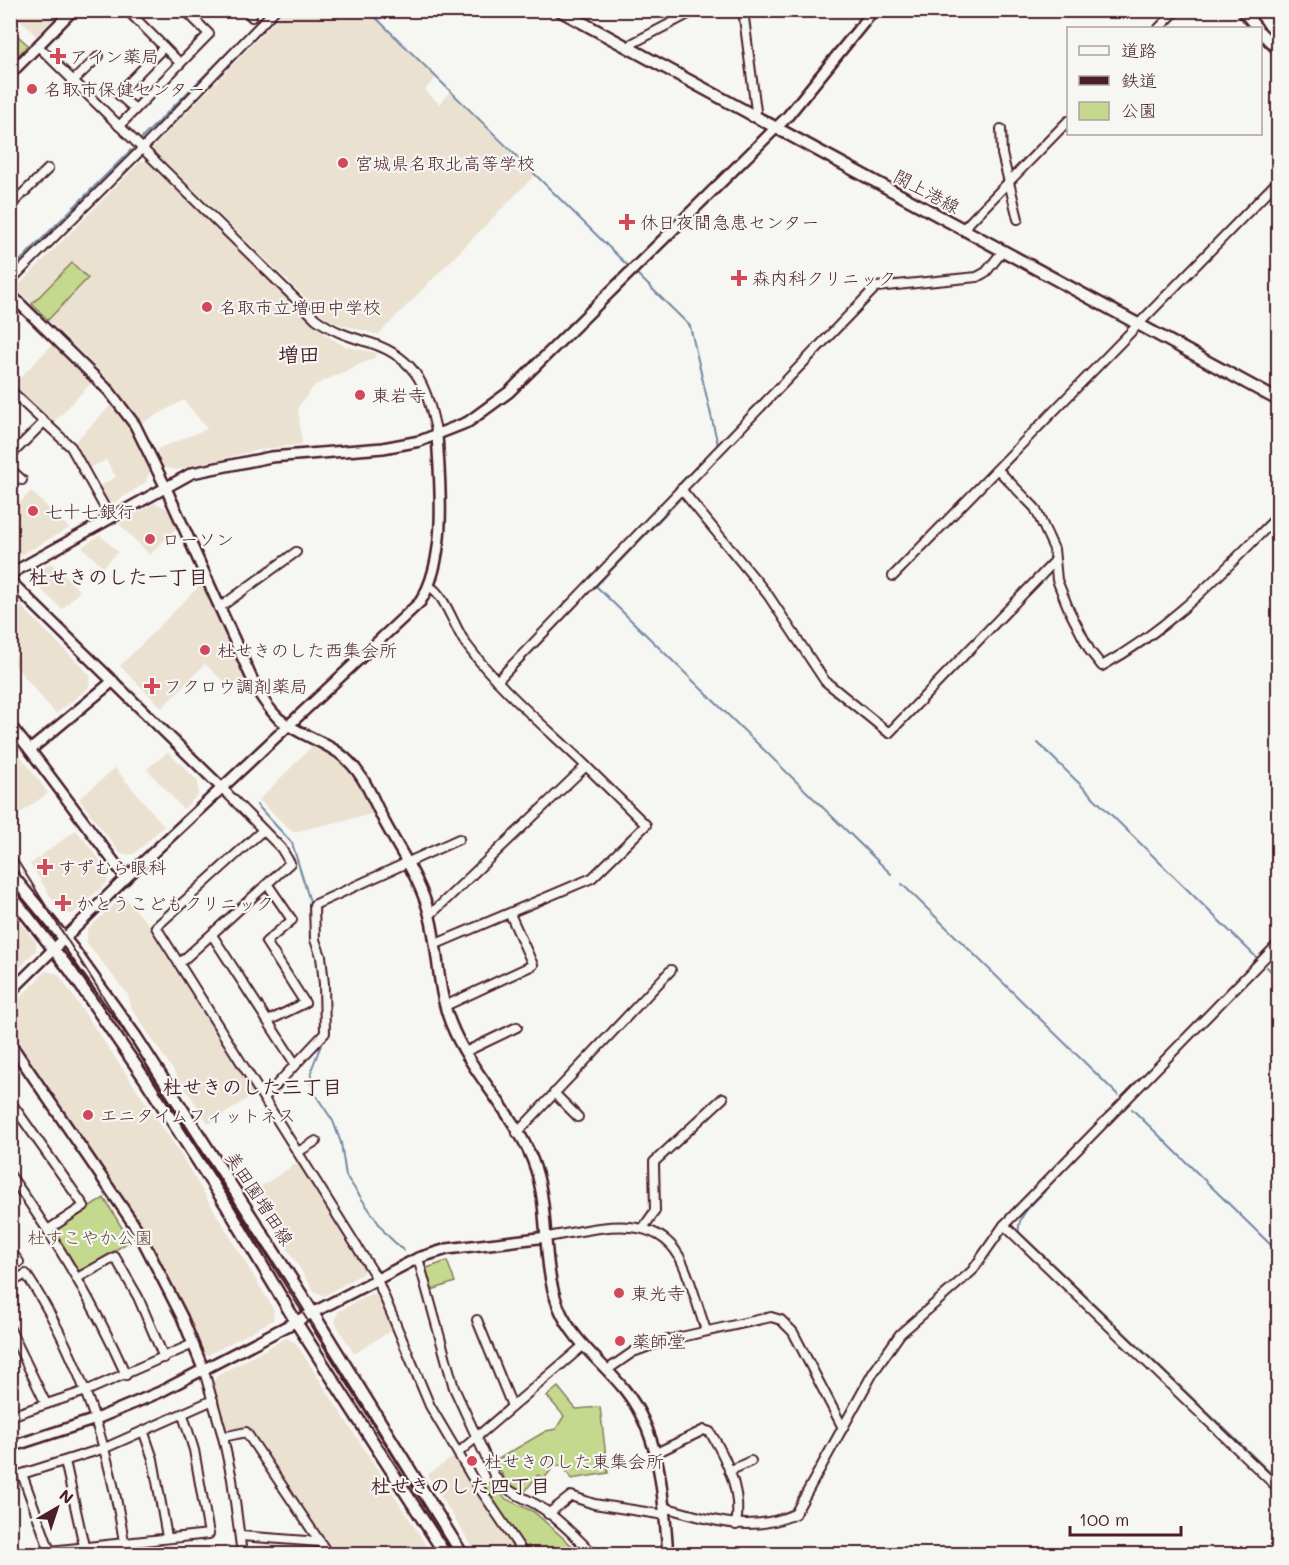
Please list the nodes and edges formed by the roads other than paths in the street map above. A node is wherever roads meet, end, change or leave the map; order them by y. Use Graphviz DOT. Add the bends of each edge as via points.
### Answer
graph roads {
  1 [pos="73,10"];
  2 [pos="127,10"];
  3 [pos="185,10"];
  4 [pos="275,10"];
  5 [pos="559,10"];
  6 [pos="696,10"];
  7 [pos="743,10"];
  8 [pos="874,10"];
  9 [pos="1177,10"];
  10 [pos="1242,10"];
  11 [pos="578,15"];
  12 [pos="1160,27"];
  13 [pos="1256,27"];
  14 [pos="1262,33"];
  15 [pos="38,46"];
  16 [pos="164,47"];
  17 [pos="628,48"];
  18 [pos="1278,50"];
  19 [pos="99,56"];
  20 [pos="180,63"];
  21 [pos="10,74"];
  22 [pos="72,82"];
  23 [pos="135,109"];
  24 [pos="752,117"];
  25 [pos="1067,122"];
  26 [pos="119,126"];
  27 [pos="776,128"];
  28 [pos="1001,129"];
  29 [pos="142,149"];
  30 [pos="48,169"];
  31 [pos="1278,181"];
  32 [pos="1009,183"];
  33 [pos="10,206"];
  34 [pos="1018,219"];
  35 [pos="963,229"];
  36 [pos="1003,251"];
  37 [pos="10,281"];
  38 [pos="10,294"];
  39 [pos="1140,324"];
  40 [pos="12,395"];
  41 [pos="1278,400"];
  42 [pos="44,422"];
  43 [pos="437,435"];
  44 [pos="10,456"];
  45 [pos="10,469"];
  46 [pos="998,470"];
  47 [pos="22,480"];
  48 [pos="165,486"];
  49 [pos="681,489"];
  50 [pos="1278,516"];
  51 [pos="110,517"];
  52 [pos="296,552"];
  53 [pos="1055,561"];
  54 [pos="10,574"];
  55 [pos="892,576"];
  56 [pos="10,581"];
  57 [pos="430,587"];
  58 [pos="219,608"];
  59 [pos="113,681"];
  60 [pos="497,681"];
  61 [pos="10,725"];
  62 [pos="289,725"];
  63 [pos="30,750"];
  64 [pos="586,766"];
  65 [pos="222,788"];
  66 [pos="263,830"];
  67 [pos="459,839"];
  68 [pos="408,863"];
  69 [pos="10,873"];
  70 [pos="126,878"];
  71 [pos="268,885"];
  72 [pos="10,894"];
  73 [pos="510,914"];
  74 [pos="430,915"];
  75 [pos="212,935"];
  76 [pos="64,938"];
  77 [pos="436,944"];
  78 [pos="1278,944"];
  79 [pos="53,948"];
  80 [pos="180,963"];
  81 [pos="670,970"];
  82 [pos="10,992"];
  83 [pos="445,1006"];
  84 [pos="268,1022"];
  85 [pos="517,1027"];
  86 [pos="10,1043"];
  87 [pos="465,1052"];
  88 [pos="14,1055"];
  89 [pos="296,1065"];
  90 [pos="554,1093"];
  91 [pos="264,1098"];
  92 [pos="723,1098"];
  93 [pos="10,1101"];
  94 [pos="578,1117"];
  95 [pos="517,1133"];
  96 [pos="316,1141"];
  97 [pos="298,1152"];
  98 [pos="10,1174"];
  99 [pos="1004,1225"];
  100 [pos="643,1228"];
  101 [pos="49,1229"];
  102 [pos="546,1237"];
  103 [pos="10,1250"];
  104 [pos="418,1258"];
  105 [pos="10,1266"];
  106 [pos="376,1277"];
  107 [pos="79,1278"];
  108 [pos="10,1283"];
  109 [pos="313,1313"];
  110 [pos="477,1320"];
  111 [pos="296,1322"];
  112 [pos="10,1329"];
  113 [pos="706,1330"];
  114 [pos="193,1344"];
  115 [pos="584,1345"];
  116 [pos="164,1358"];
  117 [pos="607,1370"];
  118 [pos="204,1371"];
  119 [pos="126,1375"];
  120 [pos="87,1391"];
  121 [pos="213,1400"];
  122 [pos="46,1404"];
  123 [pos="512,1406"];
  124 [pos="183,1415"];
  125 [pos="10,1416"];
  126 [pos="96,1419"];
  127 [pos="843,1428"];
  128 [pos="144,1433"];
  129 [pos="223,1437"];
  130 [pos="477,1437"];
  131 [pos="10,1446"];
  132 [pos="105,1448"];
  133 [pos="656,1453"];
  134 [pos="458,1454"];
  135 [pos="64,1461"];
  136 [pos="751,1461"];
  137 [pos="729,1471"];
  138 [pos="1278,1488"];
  139 [pos="665,1511"];
  140 [pos="548,1514"];
  141 [pos="736,1525"];
  142 [pos="242,1536"];
  143 [pos="167,1537"];
  144 [pos="124,1542"];
  145 [pos="320,1542"];
  146 [pos="84,1546"];
  147 [pos="51,1553"];
  148 [pos="242,1554"];
  149 [pos="328,1554"];
  150 [pos="446,1554"];
  151 [pos="462,1554"];
  152 [pos="524,1554"];
  153 [pos="593,1554"];
  154 [pos="668,1554"];
  1 -- 15 [label="street"];
  2 -- 16 [label="street"];
  3 -- 20 [label="street" via="210,34"];
  4 -- 29 [label="street"];
  5 -- 11 [label="main road, 閖上港線"];
  6 -- 17 [label="street"];
  7 -- 24 [label="street" via="756,111"];
  8 -- 27 [label="street"];
  9 -- 12 [label="street"];
  10 -- 13 [label="street"];
  11 -- 17 [label="main road, 閖上港線"];
  14 -- 18 [label="street"];
  15 -- 21 [label="street"];
  15 -- 22 [label="street"];
  16 -- 20 [label="street"];
  16 -- 23 [label="street" via="118,94"];
  17 -- 24 [label="main road, 閖上港線"];
  19 -- 22 [label="street"];
  20 -- 23 [label="street"];
  22 -- 26 [label="street"];
  23 -- 26 [label="street"];
  24 -- 27 [label="main road, 閖上港線"];
  25 -- 32 [label="street"];
  26 -- 29 [label="street"];
  27 -- 35 [label="main road, 閖上港線"];
  27 -- 43 [label="street" via="509,392 468,422"];
  28 -- 32 [label="street"];
  29 -- 37 [label="street"];
  29 -- 43 [label="street" via="316,319 339,334 382,347 412,368 430,404"];
  30 -- 33 [label="street"];
  31 -- 39 [label="street"];
  32 -- 34 [label="street"];
  32 -- 35 [label="street"];
  35 -- 36 [label="main road, 閖上港線"];
  36 -- 39 [label="main road, 閖上港線"];
  36 -- 49 [label="street" via="986,272 976,277 876,287"];
  38 -- 48 [label="street" via="119,403 135,425"];
  39 -- 41 [label="main road, 閖上港線"];
  39 -- 46 [label="street"];
  40 -- 42 [label="street"];
  42 -- 44 [label="street"];
  42 -- 51 [label="street" via="71,447"];
  43 -- 48 [label="street" via="383,448 271,457 192,473"];
  43 -- 57 [label="street" via="439,510 435,571"];
  45 -- 47 [label="street"];
  46 -- 53 [label="street" via="1035,508 1054,549"];
  46 -- 55 [label="street"];
  48 -- 51 [label="street"];
  48 -- 58 [label="street"];
  49 -- 53 [label="street" via="768,595 825,681 889,733"];
  49 -- 60 [label="street"];
  50 -- 53 [label="street" via="1175,618 1102,666 1069,610 1057,580"];
  51 -- 54 [label="street"];
  52 -- 58 [label="street"];
  56 -- 59 [label="street"];
  57 -- 60 [label="street" via="440,595 464,641"];
  57 -- 62 [label="street" via="411,612"];
  58 -- 62 [label="street" via="257,690 275,715"];
  59 -- 63 [label="street"];
  59 -- 65 [label="street"];
  60 -- 64 [label="street"];
  61 -- 63 [label="street"];
  62 -- 65 [label="street"];
  62 -- 68 [label="street" via="328,744 353,766"];
  63 -- 70 [label="street"];
  64 -- 73 [label="street" via="646,825 592,878"];
  64 -- 74 [label="street"];
  65 -- 66 [label="street"];
  65 -- 70 [label="street"];
  66 -- 71 [label="street" via="290,863"];
  66 -- 80 [label="street" via="156,927"];
  67 -- 68 [label="street"];
  68 -- 74 [label="street"];
  68 -- 89 [label="street" via="314,905 326,1033"];
  69 -- 76 [label="main road, 美田園増田線"];
  70 -- 76 [label="street"];
  71 -- 75 [label="street"];
  71 -- 84 [label="street" via="292,920 266,942 305,1002"];
  72 -- 79 [label="main road, 美田園増田線"];
  73 -- 77 [label="street"];
  73 -- 83 [label="street" via="533,965"];
  74 -- 77 [label="street"];
  75 -- 80 [label="street"];
  75 -- 84 [label="street"];
  76 -- 79 [label="street"];
  76 -- 109 [label="main road, 美田園増田線" via="136,1037"];
  77 -- 83 [label="street"];
  78 -- 99 [label="street"];
  79 -- 82 [label="street"];
  79 -- 111 [label="main road, 美田園増田線" via="185,1142"];
  80 -- 91 [label="street"];
  81 -- 90 [label="street"];
  83 -- 87 [label="street"];
  84 -- 89 [label="street"];
  85 -- 87 [label="street"];
  86 -- 88 [label="street"];
  87 -- 95 [label="street"];
  88 -- 114 [label="street" via="137,1228"];
  89 -- 91 [label="street"];
  90 -- 94 [label="street"];
  90 -- 95 [label="street"];
  91 -- 97 [label="street"];
  92 -- 100 [label="street" via="654,1162 655,1211"];
  93 -- 101 [label="street" via="84,1206"];
  95 -- 102 [label="street" via="536,1168"];
  96 -- 97 [label="street"];
  97 -- 106 [label="street"];
  98 -- 101 [label="street"];
  99 -- 127 [label="street" via="972,1271 900,1334"];
  99 -- 138 [label="street"];
  100 -- 102 [label="street" via="614,1227"];
  100 -- 113 [label="street" via="667,1241 679,1256"];
  101 -- 107 [label="street"];
  102 -- 104 [label="street" via="447,1249"];
  102 -- 115 [label="street" via="558,1306"];
  103 -- 105 [label="street" via="19,1262"];
  104 -- 106 [label="street"];
  104 -- 130 [label="street" via="454,1388"];
  106 -- 109 [label="street"];
  106 -- 134 [label="street" via="430,1406"];
  107 -- 116 [label="street" via="116,1257"];
  107 -- 119 [label="street"];
  108 -- 120 [label="street" via="26,1274 56,1322"];
  109 -- 111 [label="street"];
  109 -- 151 [label="main road, 美田園増田線"];
  110 -- 123 [label="street"];
  111 -- 118 [label="street"];
  111 -- 150 [label="main road, 美田園増田線"];
  112 -- 122 [label="street"];
  113 -- 117 [label="street" via="633,1352"];
  113 -- 127 [label="street" via="766,1317 785,1323"];
  114 -- 116 [label="street"];
  114 -- 118 [label="street"];
  115 -- 117 [label="street"];
  115 -- 123 [label="street"];
  116 -- 119 [label="street"];
  117 -- 133 [label="street" via="637,1407"];
  118 -- 121 [label="street"];
  118 -- 126 [label="street"];
  119 -- 120 [label="street"];
  120 -- 122 [label="street"];
  120 -- 126 [label="street"];
  121 -- 124 [label="street"];
  121 -- 129 [label="street"];
  122 -- 125 [label="street"];
  123 -- 130 [label="street"];
  124 -- 128 [label="street"];
  124 -- 143 [label="street" via="194,1450 209,1534"];
  126 -- 131 [label="street"];
  126 -- 132 [label="street"];
  127 -- 141 [label="street" via="795,1514 772,1523"];
  128 -- 132 [label="street"];
  128 -- 143 [label="street" via="153,1459"];
  129 -- 142 [label="street"];
  129 -- 145 [label="street" via="246,1432"];
  130 -- 134 [label="street"];
  130 -- 140 [label="street" via="502,1486"];
  132 -- 135 [label="street"];
  132 -- 144 [label="street"];
  133 -- 137 [label="street" via="704,1430 716,1441"];
  133 -- 139 [label="street"];
  134 -- 152 [label="street"];
  135 -- 146 [label="street"];
  135 -- 147 [label="street" via="22,1474"];
  136 -- 137 [label="street"];
  137 -- 141 [label="street" via="737,1495"];
  139 -- 140 [label="street" via="594,1504 571,1496"];
  139 -- 141 [label="street"];
  139 -- 154 [label="street"];
  140 -- 153 [label="street"];
  142 -- 145 [label="street"];
  142 -- 148 [label="street"];
  143 -- 144 [label="street"];
  144 -- 146 [label="street"];
  145 -- 149 [label="street"];
  146 -- 147 [label="street"];
}
